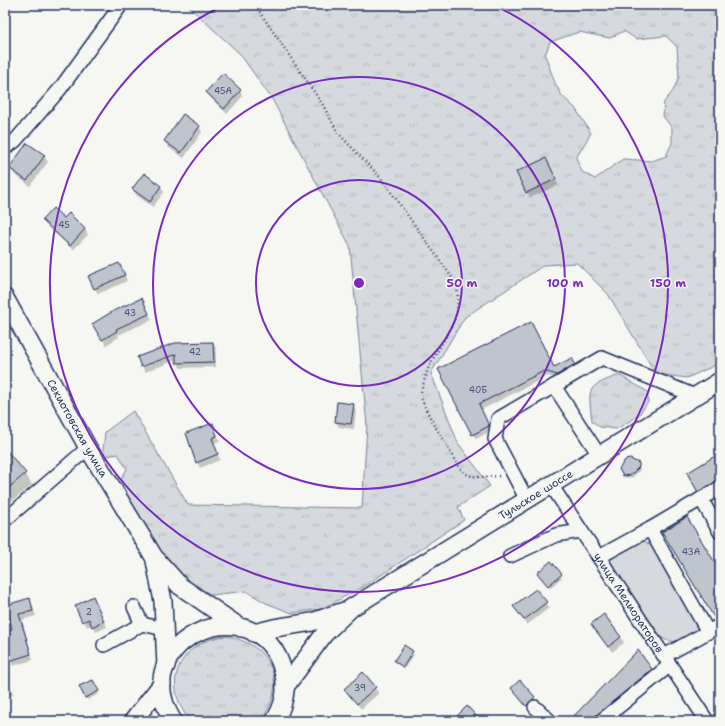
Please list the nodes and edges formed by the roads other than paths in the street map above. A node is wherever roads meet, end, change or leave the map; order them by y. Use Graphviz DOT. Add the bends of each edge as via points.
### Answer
graph roads {
  1 [pos="121,5"];
  2 [pos="5,148"];
  3 [pos="5,298"];
  4 [pos="720,381"];
  5 [pos="554,386"];
  6 [pos="695,396"];
  7 [pos="88,448"];
  8 [pos="599,455"];
  9 [pos="551,485"];
  10 [pos="720,488"];
  11 [pos="701,499"];
  12 [pos="527,500"];
  13 [pos="5,520"];
  14 [pos="650,529"];
  15 [pos="581,530"];
  16 [pos="720,532"];
  17 [pos="510,556"];
  18 [pos="154,557"];
  19 [pos="599,557"];
  20 [pos="134,607"];
  21 [pos="351,608"];
  22 [pos="142,624"];
  23 [pos="720,626"];
  24 [pos="164,628"];
  25 [pos="248,630"];
  26 [pos="708,632"];
  27 [pos="104,645"];
  28 [pos="667,661"];
  29 [pos="166,666"];
  30 [pos="162,684"];
  31 [pos="285,687"];
  32 [pos="536,707"];
  33 [pos="282,713"];
  34 [pos="133,721"];
  35 [pos="173,721"];
  36 [pos="274,721"];
  37 [pos="550,721"];
  38 [pos="601,721"];
  39 [pos="707,721"];
  1 -- 2 [label="street" via="60,89 15,141"];
  3 -- 7 [label="main road, Секиотовская улица"];
  4 -- 6 [label="main road, Тульское шоссе"];
  5 -- 6 [label="street" via="602,358"];
  5 -- 8 [label="street"];
  5 -- 12 [label="street" via="498,419 495,438"];
  6 -- 8 [label="main road, Тульское шоссе"];
  7 -- 13 [label="street"];
  7 -- 18 [label="main road, Секиотовская улица"];
  8 -- 9 [label="main road, Тульское шоссе"];
  9 -- 12 [label="main road, Тульское шоссе"];
  9 -- 15 [label="street, улица Мелиораторов"];
  10 -- 11 [label="street"];
  11 -- 14 [label="street"];
  11 -- 16 [label="street"];
  12 -- 21 [label="main road, Тульское шоссе"];
  14 -- 19 [label="street"];
  14 -- 26 [label="street"];
  15 -- 17 [label="street" via="556,535"];
  15 -- 19 [label="street, улица Мелиораторов"];
  18 -- 24 [label="main road" via="163,601"];
  18 -- 25 [label="main road" via="180,586"];
  19 -- 28 [label="street, улица Мелиораторов"];
  20 -- 22 [label="street"];
  21 -- 25 [label="main road" via="312,622"];
  21 -- 31 [label="main road" via="325,633"];
  22 -- 24 [label="street"];
  22 -- 27 [label="street"];
  23 -- 26 [label="street"];
  24 -- 29 [label="main road"];
  25 -- 29 [label="main road" via="220,625 200,630 180,644"];
  25 -- 31 [label="main road" via="267,643 277,656 283,671"];
  26 -- 28 [label="street"];
  28 -- 38 [label="street"];
  28 -- 39 [label="street, улица Мелиораторов"];
  29 -- 30 [label="main road"];
  30 -- 34 [label="main road"];
  30 -- 35 [label="main road" via="164,700"];
  31 -- 33 [label="main road"];
  32 -- 37 [label="street"];
  33 -- 36 [label="main road"];
}
